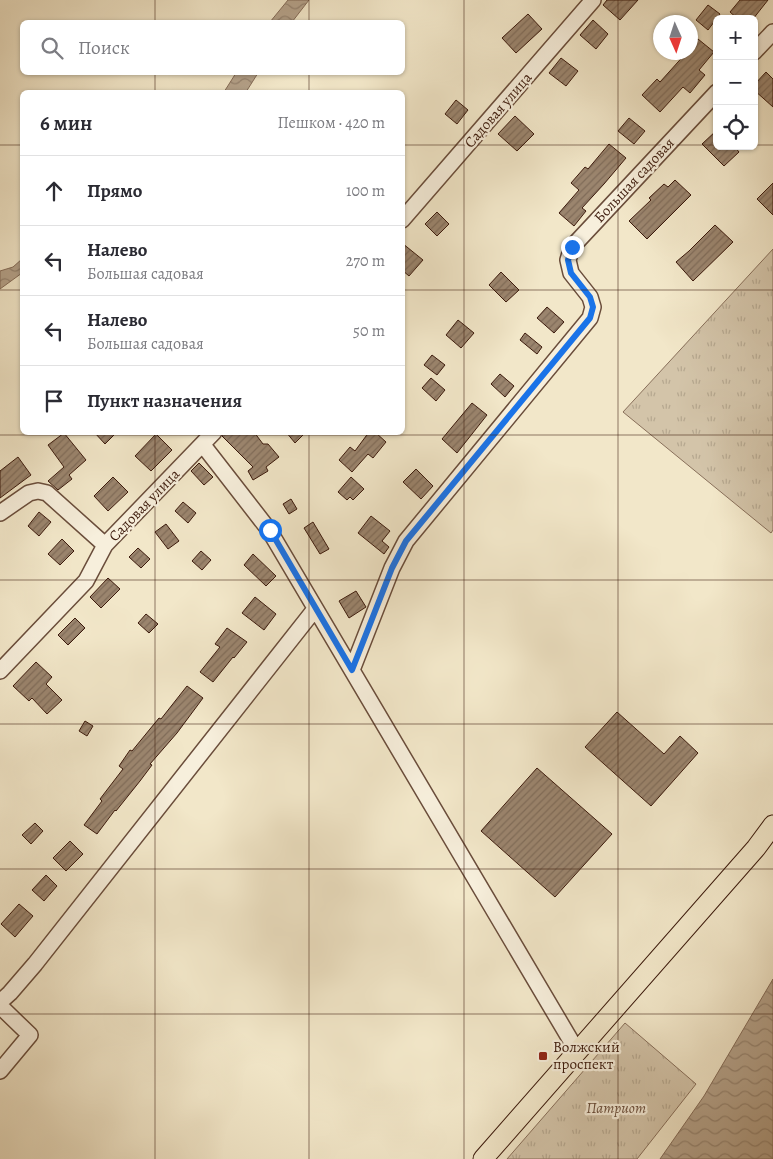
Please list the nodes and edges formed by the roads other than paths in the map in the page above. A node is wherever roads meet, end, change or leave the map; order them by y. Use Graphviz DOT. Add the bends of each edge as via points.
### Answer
graph roads {
  1 [pos="593,0"];
  2 [pos="773,32"];
  3 [pos="758,48"];
  4 [pos="713,96"];
  5 [pos="405,217"];
  6 [pos="211,435"];
  7 [pos="203,445"];
  8 [pos="0,513"];
  9 [pos="105,545"];
  10 [pos="315,609"];
  11 [pos="352,670"];
  12 [pos="0,671"];
  13 [pos="773,824"];
  14 [pos="0,1002"];
  15 [pos="0,1006"];
  16 [pos="578,1051"];
  17 [pos="0,1071"];
  18 [pos="483,1159"];
  1 -- 5 [label="street, Садовая улица"];
  2 -- 3 [label="street"];
  4 -- 11 [label="street, Большая садовая" via="572,247 568,260 571,273 590,297 593,307 590,318 406,541"];
  6 -- 7 [label="street, Садовая улица"];
  7 -- 9 [label="street, Садовая улица"];
  7 -- 10 [label="street" via="270,530"];
  8 -- 9 [label="street" via="29,493 47,493"];
  9 -- 12 [label="street, Садовая улица" via="86,581"];
  10 -- 11 [label="street"];
  10 -- 14 [label="street" via="38,959"];
  11 -- 16 [label="street"];
  13 -- 16 [label="main road" via="756,848"];
  15 -- 17 [label="street" via="30,1035"];
  16 -- 18 [label="main road"];
}
